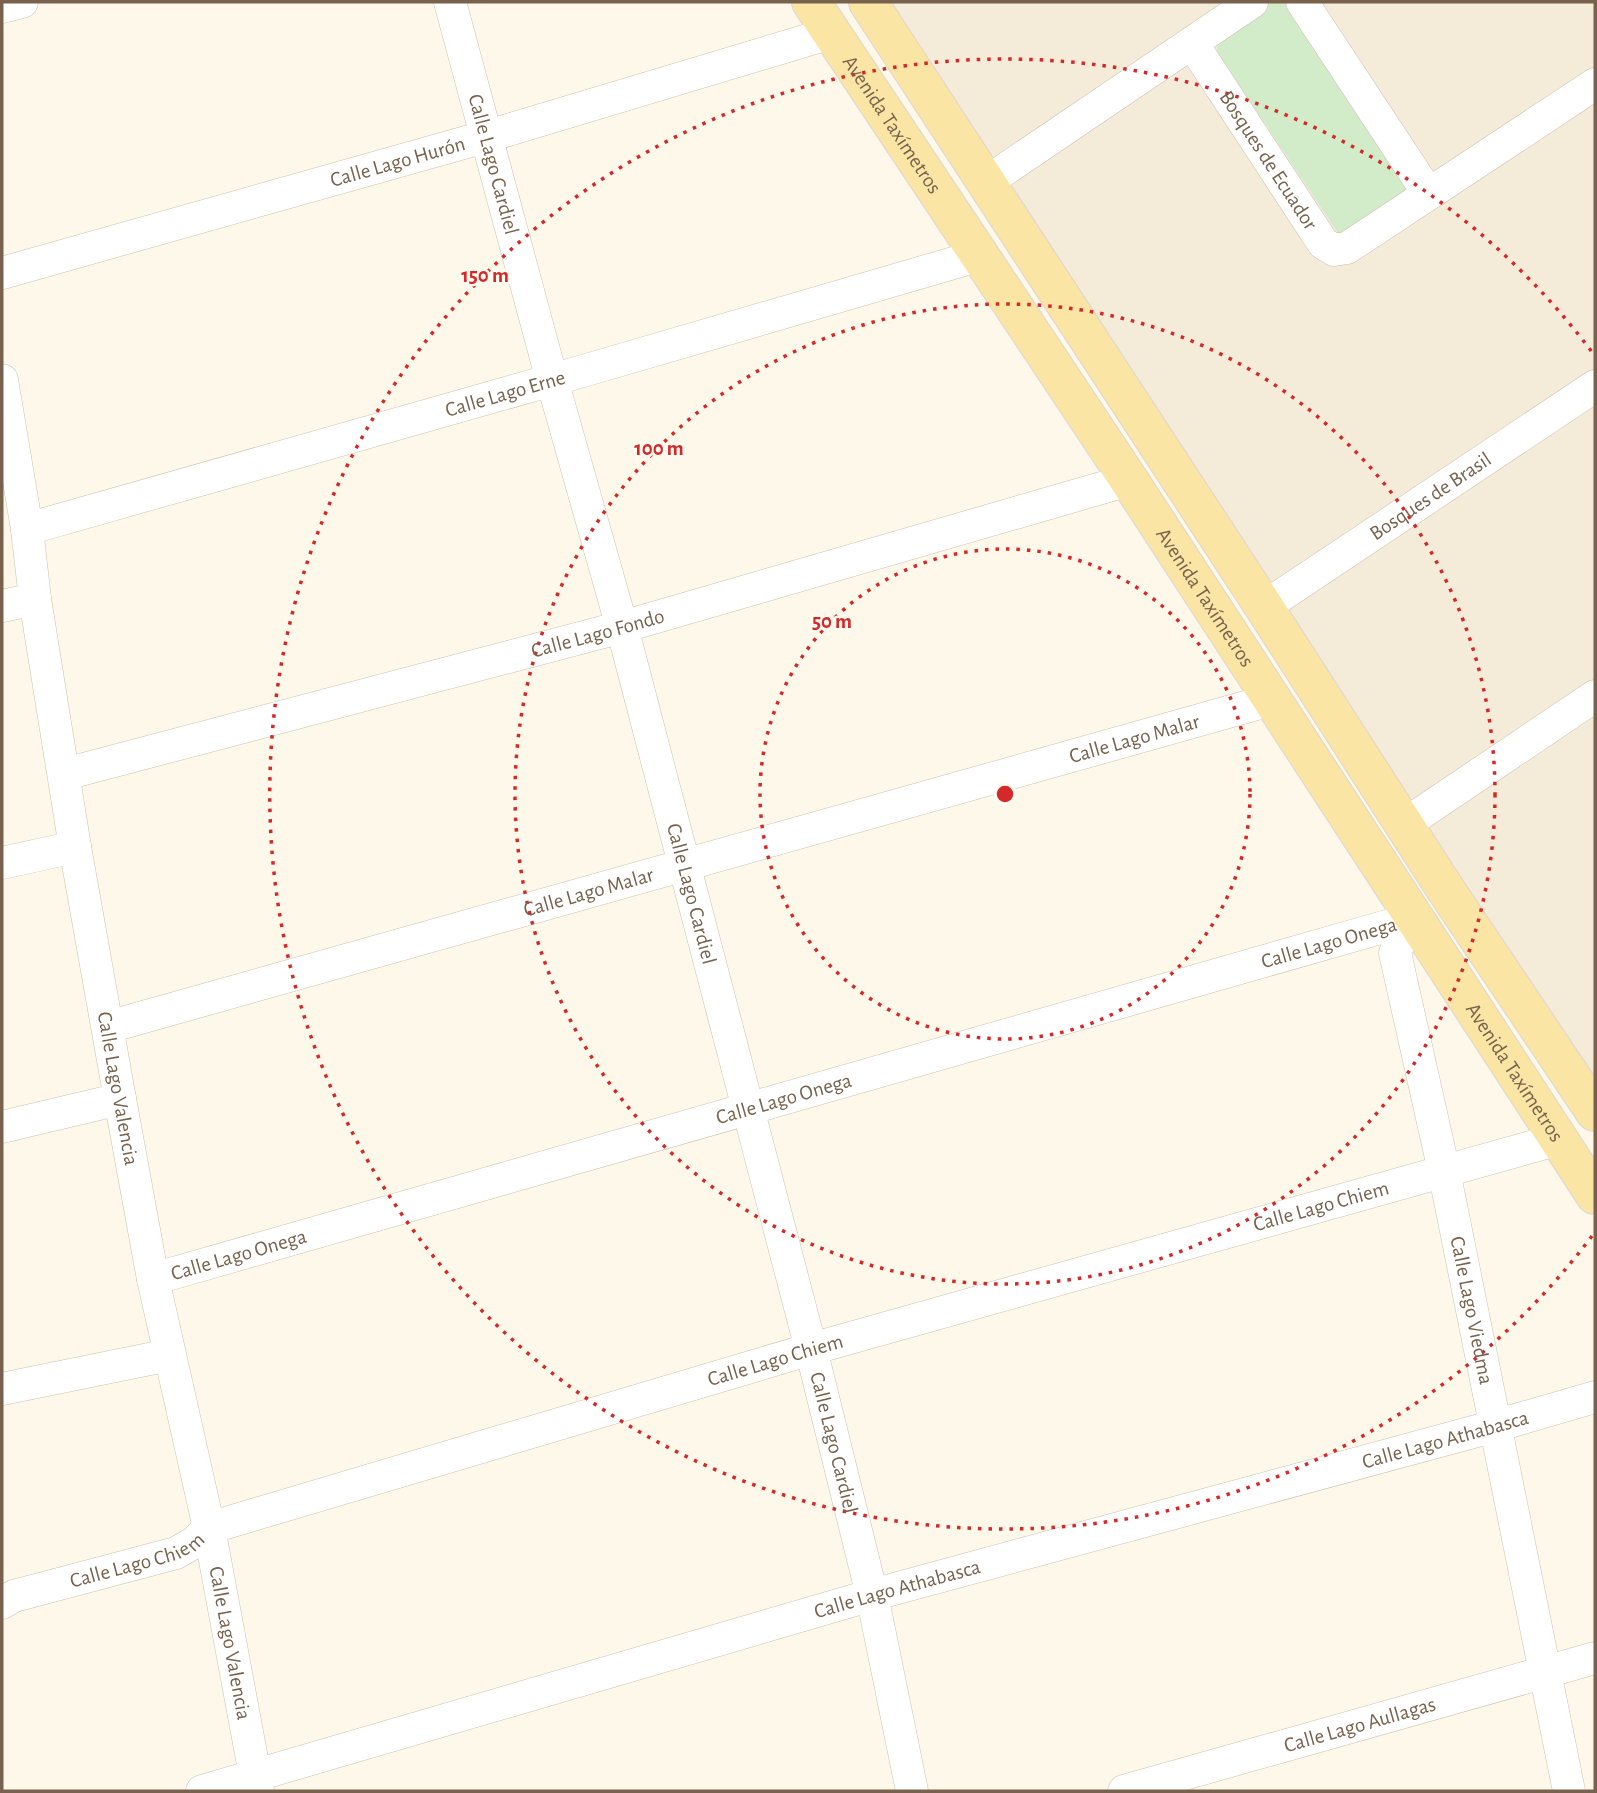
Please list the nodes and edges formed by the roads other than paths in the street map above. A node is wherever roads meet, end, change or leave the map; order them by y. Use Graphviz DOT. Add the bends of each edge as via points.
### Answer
graph roads {
  1 [pos="22,2"];
  2 [pos="450,2"];
  3 [pos="867,2"];
  4 [pos="1252,2"];
  5 [pos="1302,2"];
  6 [pos="2,7"];
  7 [pos="821,17"];
  8 [pos="1192,43"];
  9 [pos="1595,83"];
  10 [pos="488,135"];
  11 [pos="985,183"];
  12 [pos="1428,192"];
  13 [pos="981,256"];
  14 [pos="2,273"];
  15 [pos="2,380"];
  16 [pos="552,380"];
  17 [pos="1595,386"];
  18 [pos="1129,480"];
  19 [pos="27,529"];
  20 [pos="35,598"];
  21 [pos="2,606"];
  22 [pos="1264,607"];
  23 [pos="622,627"];
  24 [pos="1595,696"];
  25 [pos="1271,700"];
  26 [pos="65,774"];
  27 [pos="1403,822"];
  28 [pos="75,847"];
  29 [pos="2,863"];
  30 [pos="685,864"];
  31 [pos="1415,918"];
  32 [pos="108,1027"];
  33 [pos="120,1099"];
  34 [pos="746,1109"];
  35 [pos="1595,1112"];
  36 [pos="2,1127"];
  37 [pos="1559,1139"];
  38 [pos="1444,1171"];
  39 [pos="1595,1195"];
  40 [pos="153,1279"];
  41 [pos="811,1349"];
  42 [pos="169,1355"];
  43 [pos="2,1389"];
  44 [pos="1595,1396"];
  45 [pos="1494,1426"];
  46 [pos="209,1528"];
  47 [pos="872,1595"];
  48 [pos="2,1602"];
  49 [pos="1595,1658"];
  50 [pos="1546,1673"];
  51 [pos="257,1784"];
  52 [pos="202,1791"];
  53 [pos="912,1791"];
  54 [pos="1124,1791"];
  55 [pos="1569,1791"];
  1 -- 6 [label="street"];
  2 -- 10 [label="street, Calle Lago Cardiel"];
  3 -- 11 [label="main road, Avenida Taxímetros"];
  4 -- 8 [label="street"];
  5 -- 12 [label="street"];
  7 -- 10 [label="street, Calle Lago Hurón"];
  7 -- 13 [label="main road, Avenida Taxímetros"];
  8 -- 11 [label="street"];
  8 -- 12 [label="street, Bosques de Ecuador" via="1329,247 1347,248"];
  9 -- 12 [label="street, Bosques de Ecuador"];
  10 -- 14 [label="street, Calle Lago Hurón"];
  10 -- 16 [label="street, Calle Lago Cardiel"];
  11 -- 22 [label="main road, Avenida Taxímetros"];
  13 -- 16 [label="street, Calle Lago Erne"];
  13 -- 18 [label="main road, Avenida Taxímetros"];
  15 -- 19 [label="street, Calle Lago Valencia"];
  16 -- 19 [label="street, Calle Lago Erne"];
  16 -- 23 [label="street, Calle Lago Cardiel"];
  17 -- 22 [label="street, Bosques de Brasil"];
  18 -- 23 [label="street, Calle Lago Fondo"];
  18 -- 25 [label="main road, Avenida Taxímetros"];
  19 -- 20 [label="street, Calle Lago Valencia"];
  20 -- 21 [label="street"];
  20 -- 26 [label="street, Calle Lago Valencia"];
  22 -- 27 [label="main road, Avenida Taxímetros"];
  23 -- 26 [label="street, Calle Lago Fondo"];
  23 -- 30 [label="street, Calle Lago Cardiel"];
  24 -- 27 [label="street"];
  25 -- 30 [label="street, Calle Lago Malar"];
  25 -- 31 [label="main road, Avenida Taxímetros"];
  26 -- 28 [label="street, Calle Lago Valencia"];
  27 -- 35 [label="main road, Avenida Taxímetros"];
  28 -- 29 [label="street"];
  28 -- 32 [label="street, Calle Lago Valencia"];
  30 -- 32 [label="street, Calle Lago Malar"];
  30 -- 34 [label="street, Calle Lago Cardiel"];
  31 -- 34 [label="street, Calle Lago Onega"];
  31 -- 37 [label="main road, Avenida Taxímetros"];
  31 -- 38 [label="street, Calle Lago Viedma" via="1395,953"];
  32 -- 33 [label="street, Calle Lago Valencia"];
  33 -- 36 [label="street"];
  33 -- 40 [label="street, Calle Lago Valencia"];
  34 -- 40 [label="street, Calle Lago Onega"];
  34 -- 41 [label="street, Calle Lago Cardiel"];
  37 -- 38 [label="street, Calle Lago Chiem"];
  37 -- 39 [label="main road, Avenida Taxímetros"];
  38 -- 41 [label="street, Calle Lago Chiem"];
  38 -- 45 [label="street, Calle Lago Viedma"];
  40 -- 42 [label="street, Calle Lago Valencia"];
  41 -- 46 [label="street, Calle Lago Chiem"];
  41 -- 47 [label="street, Calle Lago Cardiel"];
  42 -- 43 [label="street"];
  42 -- 46 [label="street, Calle Lago Valencia"];
  44 -- 45 [label="street, Calle Lago Athabasca"];
  45 -- 47 [label="street, Calle Lago Athabasca"];
  45 -- 50 [label="street, Calle Lago Viedma"];
  46 -- 48 [label="street, Calle Lago Chiem" via="176,1553"];
  46 -- 51 [label="street, Calle Lago Valencia"];
  47 -- 51 [label="street, Calle Lago Athabasca"];
  47 -- 53 [label="street, Calle Lago Cardiel"];
  49 -- 50 [label="street, Calle Lago Aullagas"];
  50 -- 54 [label="street, Calle Lago Aullagas"];
  50 -- 55 [label="street, Calle Lago Viedma"];
  51 -- 52 [label="street, Calle Lago Athabasca"];
}
